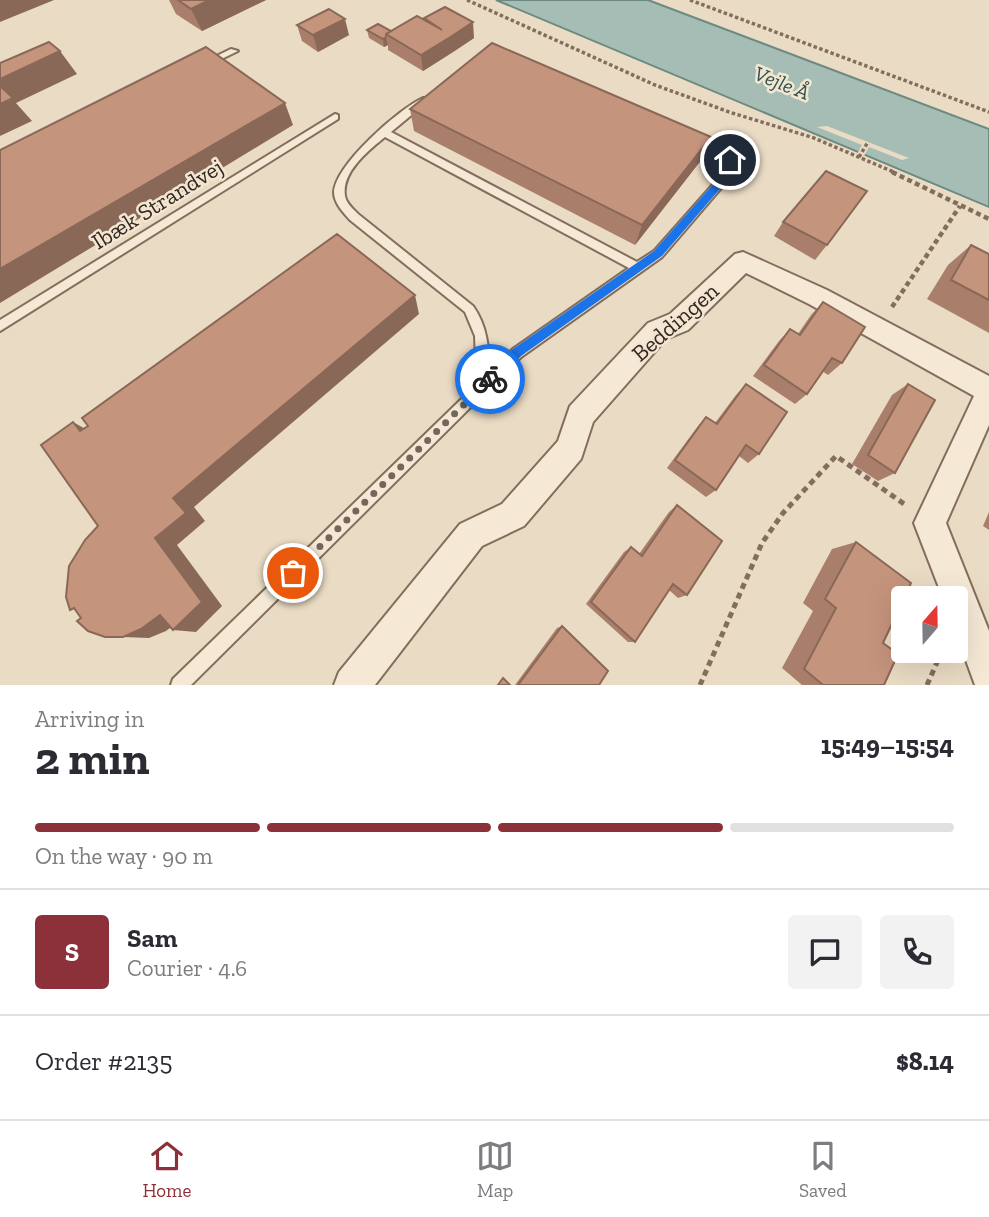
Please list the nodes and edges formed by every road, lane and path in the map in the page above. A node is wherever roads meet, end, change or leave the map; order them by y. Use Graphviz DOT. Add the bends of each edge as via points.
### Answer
graph roads {
  1 [pos="467,0"];
  2 [pos="690,0"];
  3 [pos="234,51"];
  4 [pos="197,66"];
  5 [pos="428,97"];
  6 [pos="989,112"];
  7 [pos="335,117"];
  8 [pos="679,131"];
  9 [pos="386,133"];
  10 [pos="868,142"];
  11 [pos="859,157"];
  12 [pos="960,206"];
  13 [pos="989,219"];
  14 [pos="638,268"];
  15 [pos="0,326"];
  16 [pos="877,329"];
  17 [pos="483,386"];
  18 [pos="989,391"];
  19 [pos="930,523"];
  20 [pos="982,646"];
  21 [pos="937,663"];
  22 [pos="989,675"];
  23 [pos="179,685"];
  24 [pos="352,685"];
  25 [pos="700,685"];
  26 [pos="927,685"];
  1 -- 11 [label="path" via="655,85"];
  2 -- 6 [label="path"];
  3 -- 4 [label="lane"];
  5 -- 9 [label="lane"];
  7 -- 15 [label="lane, Ibæk Strandvej"];
  8 -- 14 [label="lane" via="724,152 730,160 729,173 658,254"];
  9 -- 14 [label="lane"];
  9 -- 17 [label="lane" via="350,163 340,181 339,195 354,216 469,309 482,339"];
  10 -- 11 [label="path"];
  11 -- 12 [label="path"];
  12 -- 13 [label="path"];
  12 -- 16 [label="path"];
  14 -- 17 [label="lane" via="517,353"];
  16 -- 18 [label="street, Beddingen"];
  16 -- 24 [label="street, Beddingen" via="743,261 679,322 657,331 580,415 571,449 513,515 471,536"];
  17 -- 23 [label="lane"];
  18 -- 19 [label="street"];
  19 -- 20 [label="street"];
  19 -- 25 [label="path" via="836,456 762,543"];
  20 -- 22 [label="street"];
  21 -- 26 [label="path"];
}
